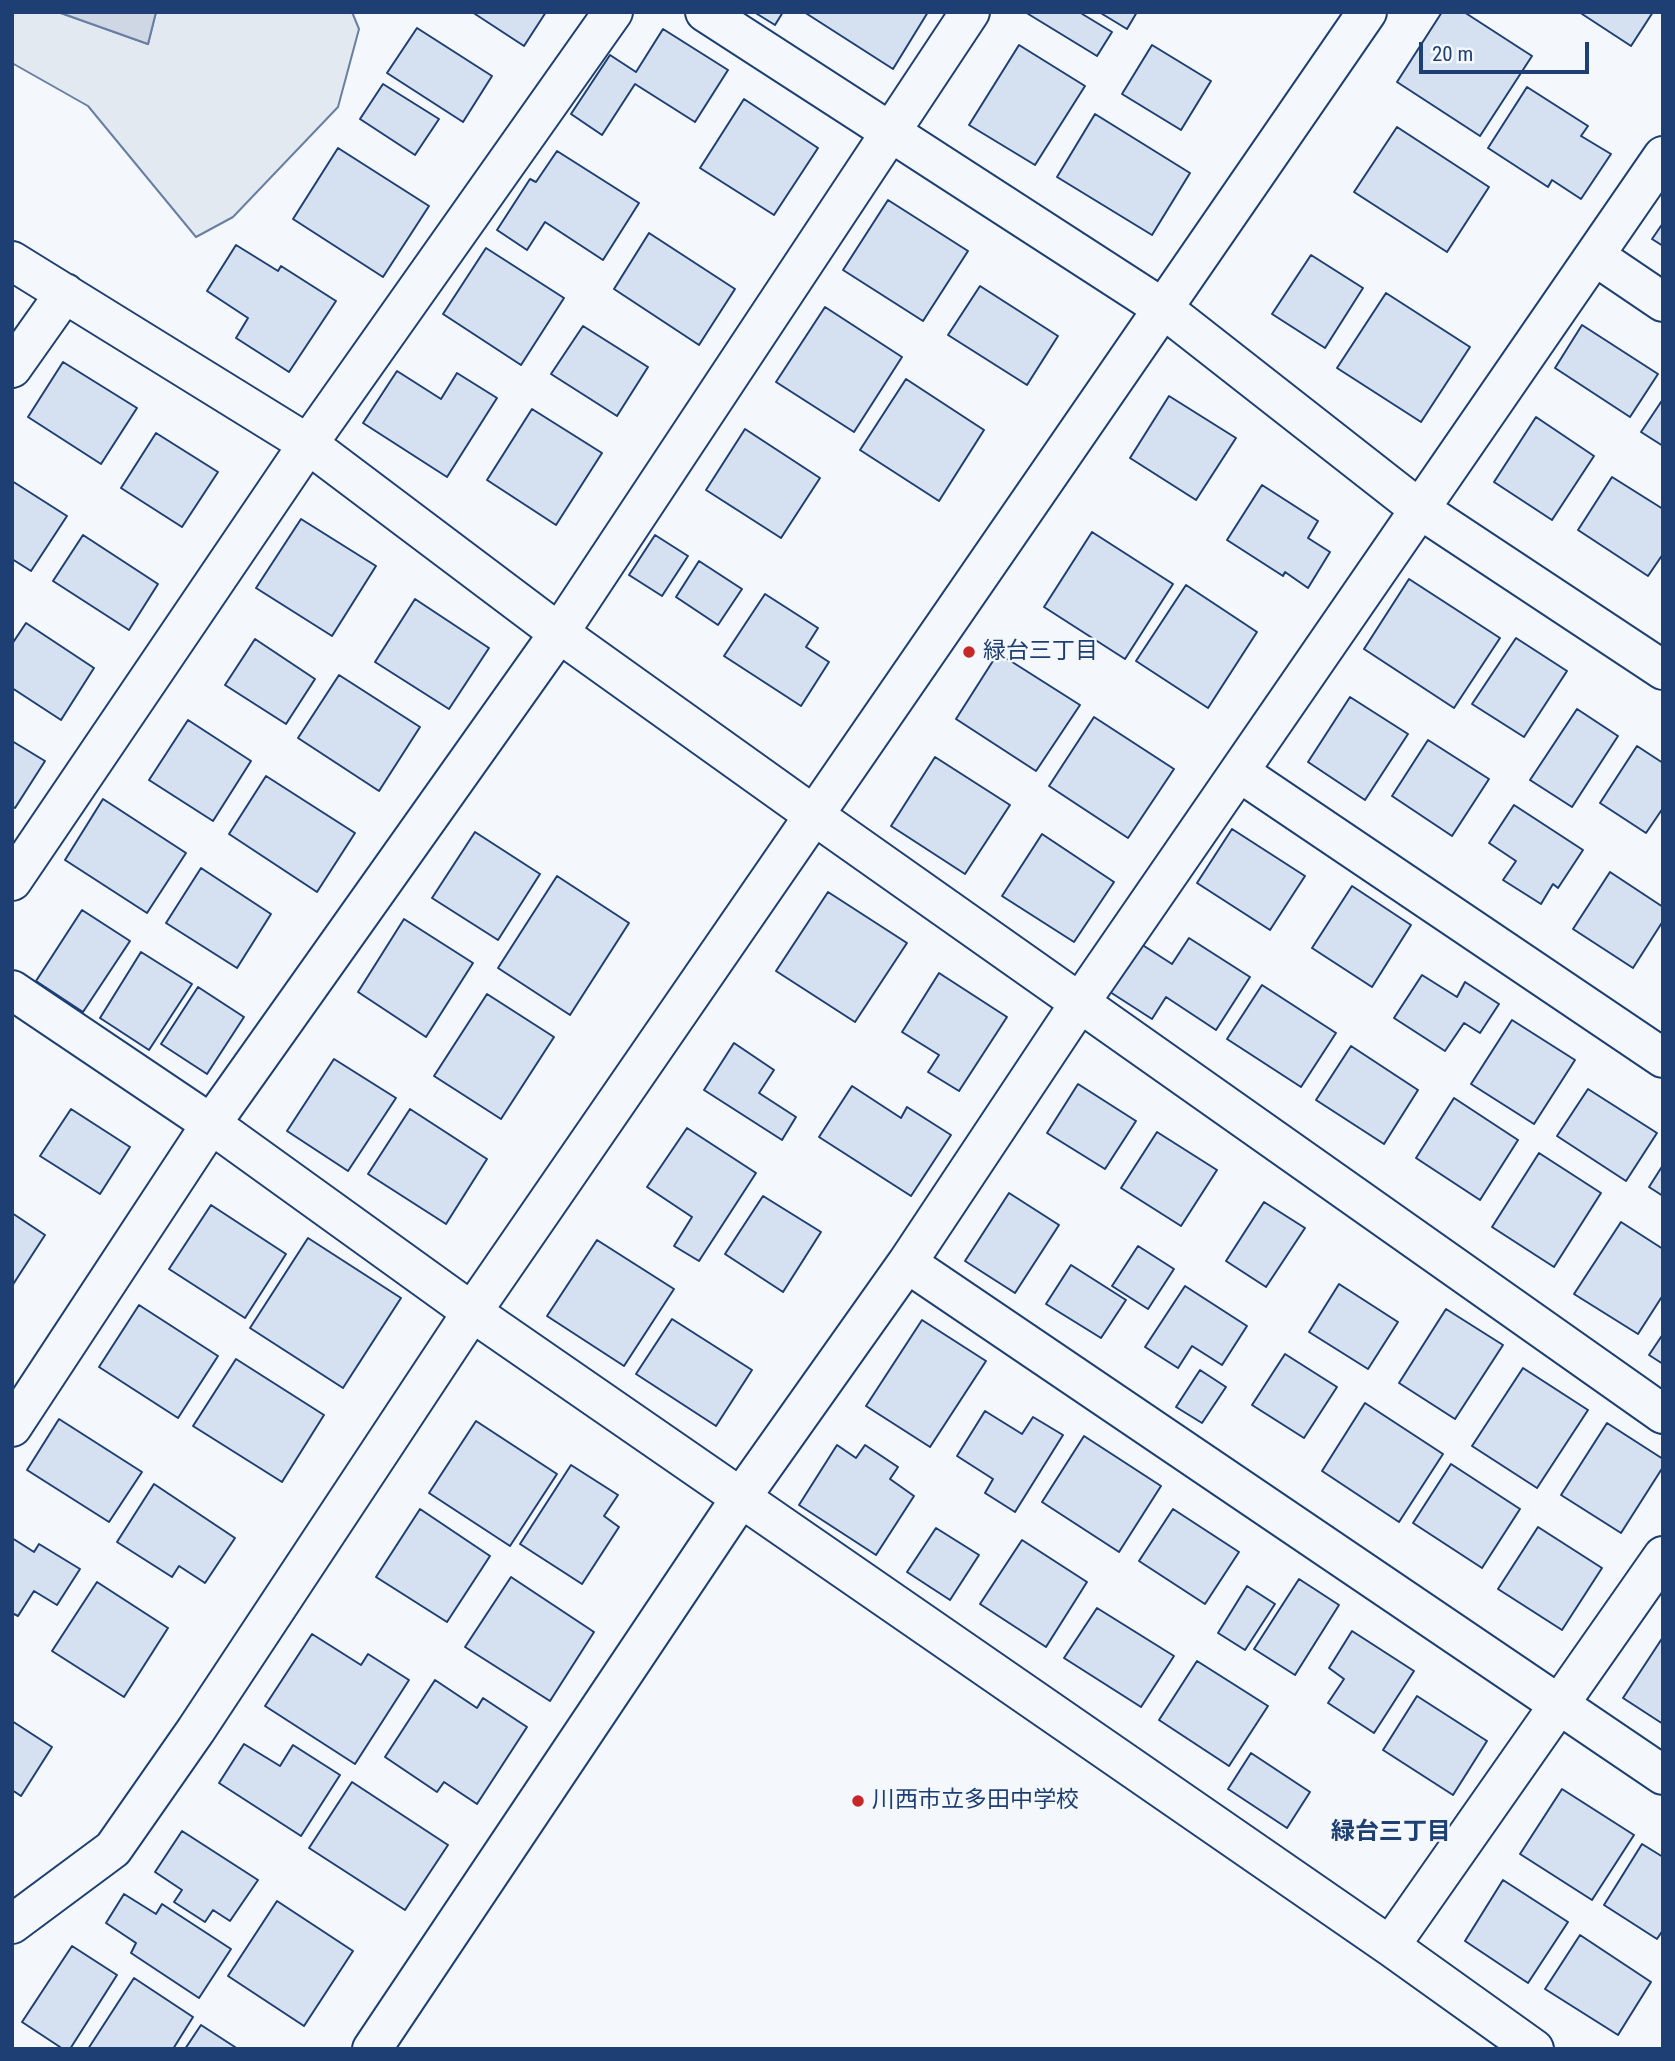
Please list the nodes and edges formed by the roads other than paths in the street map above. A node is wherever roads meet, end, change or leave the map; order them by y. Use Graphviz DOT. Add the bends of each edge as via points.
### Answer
graph roads {
  1 [pos="613,12"];
  2 [pos="705,12"];
  3 [pos="970,12"];
  4 [pos="1367,12"];
  5 [pos="891,134"];
  6 [pos="1663,156"];
  7 [pos="1595,256"];
  8 [pos="12,261"];
  9 [pos="65,293"];
  10 [pos="1663,302"];
  11 [pos="1164,309"];
  12 [pos="12,368"];
  13 [pos="308,444"];
  14 [pos="1418,508"];
  15 [pos="559,633"];
  16 [pos="1663,670"];
  17 [pos="1239,772"];
  18 [pos="815,817"];
  19 [pos="12,881"];
  20 [pos="12,990"];
  21 [pos="1081,1001"];
  22 [pos="1663,1058"];
  23 [pos="211,1124"];
  24 [pos="907,1263"];
  25 [pos="472,1312"];
  26 [pos="1663,1414"];
  27 [pos="12,1427"];
  28 [pos="742,1496"];
  29 [pos="1663,1556"];
  30 [pos="1557,1703"];
  31 [pos="1663,1775"];
  32 [pos="12,1924"];
  33 [pos="1390,1946"];
  34 [pos="372,2049"];
  35 [pos="1534,2049"];
  1 -- 13 [label="street"];
  2 -- 5 [label="street"];
  3 -- 5 [label="street"];
  4 -- 11 [label="street"];
  5 -- 11 [label="street"];
  5 -- 15 [label="street"];
  6 -- 7 [label="street"];
  7 -- 10 [label="street"];
  7 -- 14 [label="street"];
  8 -- 9 [label="street"];
  9 -- 12 [label="street"];
  9 -- 13 [label="street"];
  11 -- 14 [label="street"];
  11 -- 18 [label="street"];
  13 -- 15 [label="street"];
  13 -- 19 [label="street"];
  14 -- 16 [label="street"];
  14 -- 17 [label="street"];
  15 -- 18 [label="street"];
  15 -- 23 [label="street"];
  17 -- 21 [label="street"];
  17 -- 22 [label="street"];
  18 -- 21 [label="street"];
  18 -- 25 [label="street"];
  20 -- 23 [label="street"];
  21 -- 24 [label="street"];
  21 -- 26 [label="street"];
  23 -- 25 [label="street"];
  23 -- 27 [label="street"];
  24 -- 28 [label="street"];
  24 -- 30 [label="street"];
  25 -- 28 [label="street"];
  25 -- 32 [label="street" via="113,1849"];
  28 -- 33 [label="street"];
  28 -- 34 [label="street"];
  29 -- 30 [label="street"];
  30 -- 31 [label="street"];
  30 -- 33 [label="street"];
  33 -- 35 [label="street"];
}
